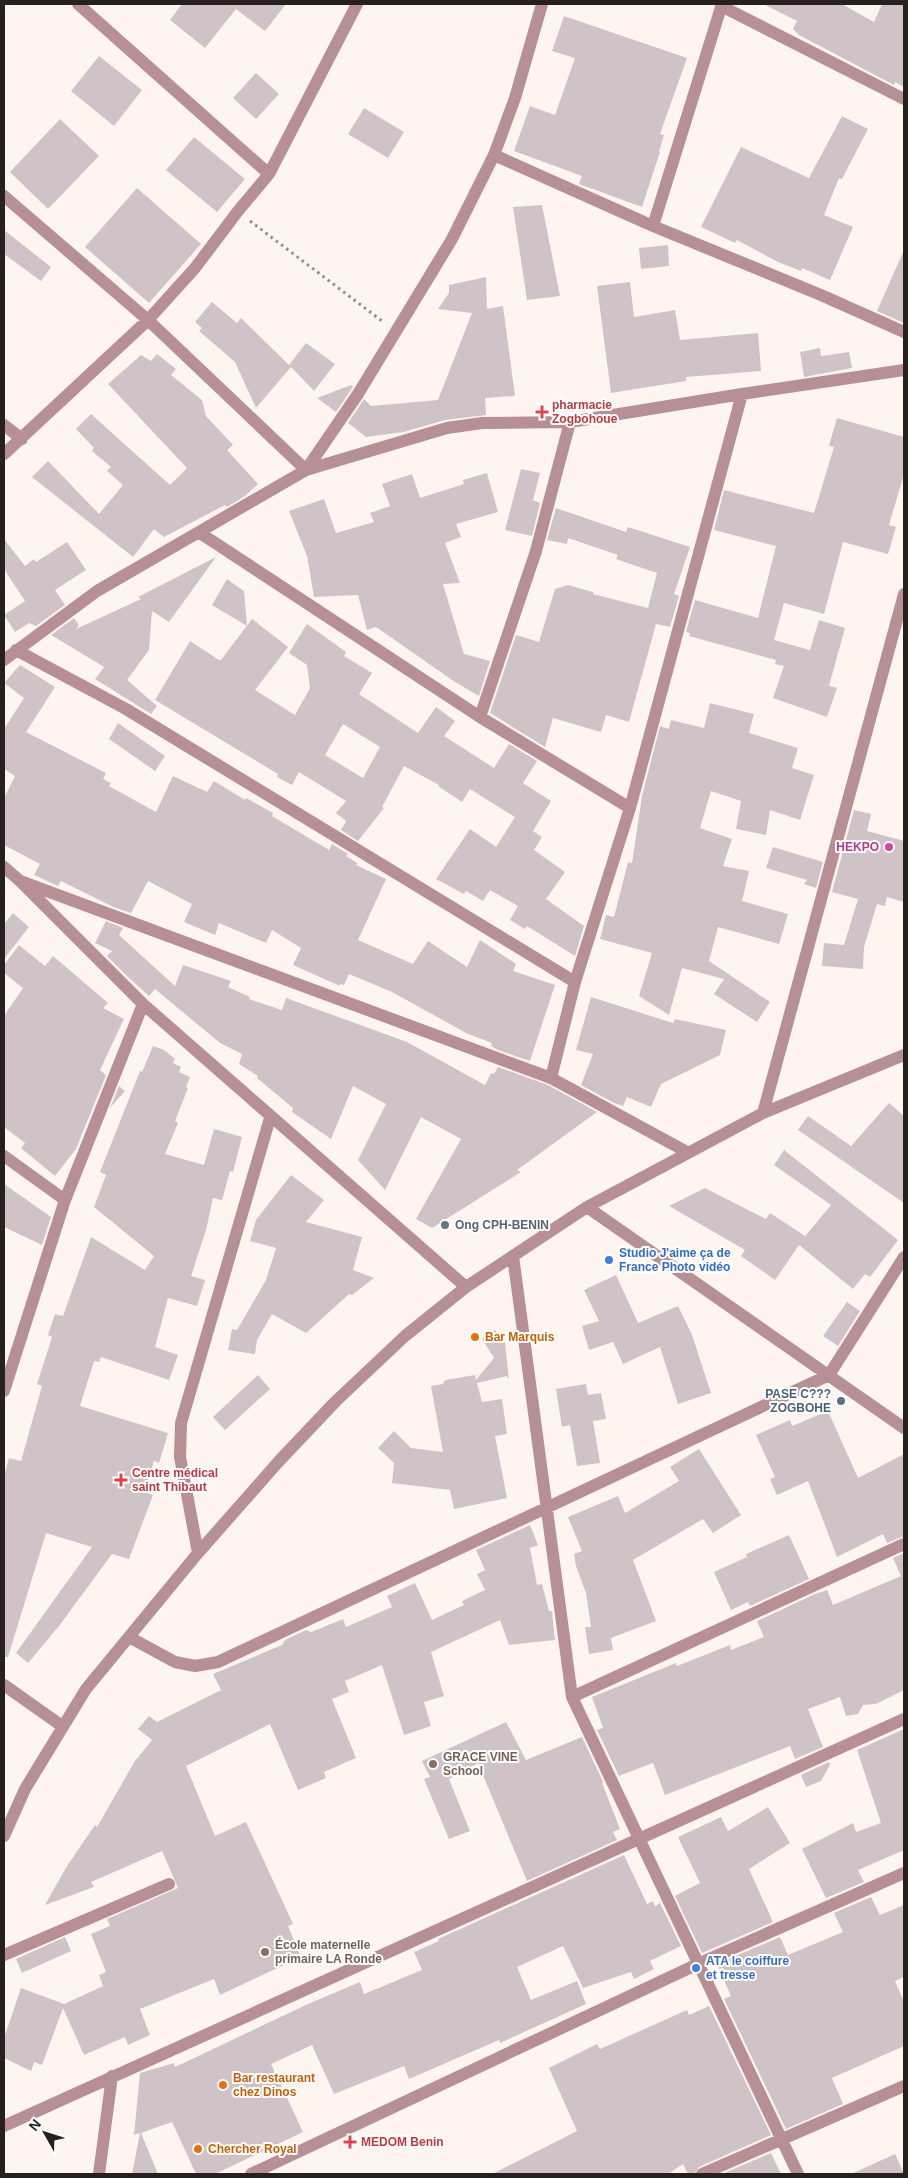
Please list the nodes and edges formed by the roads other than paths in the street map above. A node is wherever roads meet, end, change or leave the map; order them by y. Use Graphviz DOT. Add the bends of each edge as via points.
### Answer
graph roads {
  1 [pos="78,4"];
  2 [pos="357,4"];
  3 [pos="542,4"];
  4 [pos="721,5"];
  5 [pos="904,99"];
  6 [pos="494,155"];
  7 [pos="269,174"];
  8 [pos="4,196"];
  9 [pos="653,226"];
  10 [pos="148,320"];
  11 [pos="904,332"];
  12 [pos="904,370"];
  13 [pos="742,394"];
  14 [pos="570,422"];
  15 [pos="4,425"];
  16 [pos="22,439"];
  17 [pos="4,454"];
  18 [pos="306,470"];
  19 [pos="200,533"];
  20 [pos="904,594"];
  21 [pos="16,650"];
  22 [pos="4,660"];
  23 [pos="480,717"];
  24 [pos="630,808"];
  25 [pos="4,867"];
  26 [pos="20,881"];
  27 [pos="575,982"];
  28 [pos="143,1004"];
  29 [pos="904,1056"];
  30 [pos="551,1078"];
  31 [pos="763,1112"];
  32 [pos="270,1118"];
  33 [pos="687,1152"];
  34 [pos="4,1156"];
  35 [pos="66,1200"];
  36 [pos="587,1207"];
  37 [pos="513,1256"];
  38 [pos="904,1257"];
  39 [pos="466,1287"];
  40 [pos="829,1375"];
  41 [pos="4,1391"];
  42 [pos="904,1428"];
  43 [pos="547,1506"];
  44 [pos="904,1544"];
  45 [pos="198,1553"];
  46 [pos="128,1637"];
  47 [pos="4,1685"];
  48 [pos="572,1697"];
  49 [pos="904,1719"];
  50 [pos="62,1726"];
  51 [pos="4,1836"];
  52 [pos="638,1838"];
  53 [pos="904,1873"];
  54 [pos="169,1884"];
  55 [pos="4,1955"];
  56 [pos="700,1963"];
  57 [pos="112,2076"];
  58 [pos="904,2086"];
  59 [pos="4,2126"];
  60 [pos="783,2138"];
  61 [pos="100,2174"];
  62 [pos="251,2174"];
  63 [pos="702,2174"];
  64 [pos="798,2174"];
  1 -- 7 [label="street"];
  2 -- 7 [label="street"];
  3 -- 6 [label="street" via="515,98"];
  4 -- 5 [label="street"];
  4 -- 9 [label="street"];
  6 -- 9 [label="street"];
  6 -- 18 [label="street" via="452,239 358,394"];
  7 -- 10 [label="street" via="195,268"];
  8 -- 10 [label="street"];
  9 -- 11 [label="street"];
  10 -- 16 [label="street"];
  10 -- 18 [label="street"];
  12 -- 13 [label="street"];
  13 -- 14 [label="street"];
  13 -- 24 [label="street"];
  14 -- 18 [label="street" via="482,423 447,428"];
  14 -- 23 [label="street" via="536,551"];
  15 -- 16 [label="street"];
  16 -- 17 [label="street"];
  18 -- 19 [label="street"];
  19 -- 21 [label="street" via="97,591"];
  19 -- 23 [label="street"];
  20 -- 31 [label="street"];
  21 -- 22 [label="street"];
  21 -- 27 [label="street" via="126,708"];
  23 -- 24 [label="street"];
  24 -- 27 [label="street"];
  25 -- 26 [label="street"];
  26 -- 28 [label="street"];
  26 -- 30 [label="street"];
  27 -- 30 [label="street"];
  28 -- 32 [label="street"];
  28 -- 35 [label="street"];
  29 -- 31 [label="street"];
  30 -- 33 [label="street"];
  31 -- 33 [label="street"];
  32 -- 39 [label="street"];
  32 -- 45 [label="street" via="181,1423 180,1457"];
  33 -- 36 [label="street"];
  34 -- 35 [label="street"];
  35 -- 41 [label="street"];
  36 -- 37 [label="street"];
  36 -- 40 [label="street"];
  37 -- 39 [label="street"];
  37 -- 43 [label="street"];
  38 -- 40 [label="street"];
  39 -- 45 [label="street" via="405,1336 336,1401"];
  40 -- 42 [label="street"];
  40 -- 43 [label="street"];
  43 -- 46 [label="street" via="218,1662 195,1666 175,1662"];
  43 -- 48 [label="street"];
  44 -- 48 [label="street"];
  45 -- 46 [label="street"];
  46 -- 50 [label="street" via="86,1689"];
  47 -- 50 [label="street"];
  48 -- 52 [label="street"];
  49 -- 52 [label="street"];
  50 -- 51 [label="street" via="25,1789"];
  52 -- 56 [label="street"];
  52 -- 57 [label="street"];
  53 -- 56 [label="street"];
  54 -- 55 [label="street"];
  56 -- 60 [label="street"];
  56 -- 62 [label="street"];
  57 -- 59 [label="street"];
  57 -- 61 [label="street"];
  58 -- 60 [label="street"];
  60 -- 63 [label="street"];
  60 -- 64 [label="street"];
}
